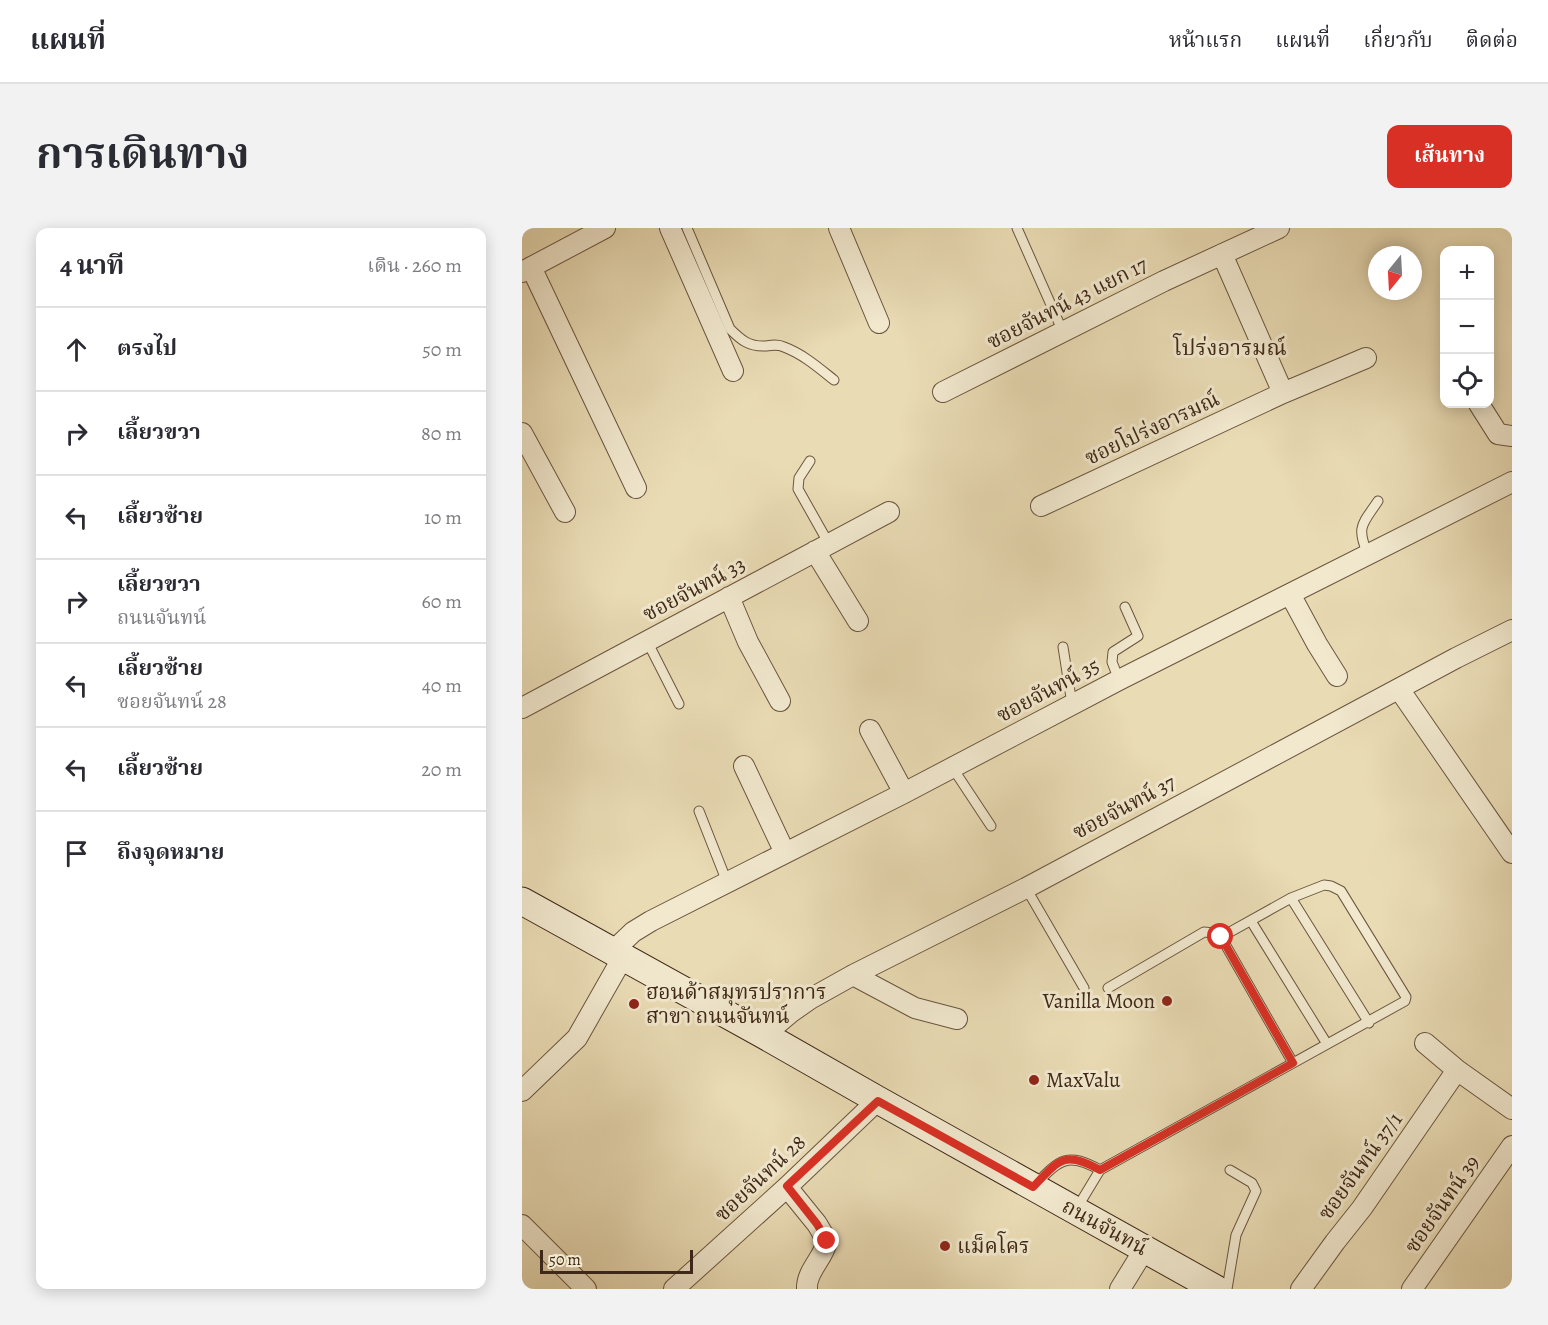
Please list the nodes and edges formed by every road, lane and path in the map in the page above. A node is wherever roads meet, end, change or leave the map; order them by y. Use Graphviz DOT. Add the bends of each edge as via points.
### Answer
graph roads {
  1 [pos="605,228"];
  2 [pos="670,228"];
  3 [pos="687,228"];
  4 [pos="839,228"];
  5 [pos="1017,228"];
  6 [pos="1279,228"];
  7 [pos="1222,254"];
  8 [pos="526,269"];
  9 [pos="879,322"];
  10 [pos="1063,332"];
  11 [pos="1366,358"];
  12 [pos="733,371"];
  13 [pos="834,380"];
  14 [pos="943,392"];
  15 [pos="1283,393"];
  16 [pos="1482,408"];
  17 [pos="522,433"];
  18 [pos="1512,436"];
  19 [pos="810,461"];
  20 [pos="1512,482"];
  21 [pos="636,488"];
  22 [pos="1378,501"];
  23 [pos="1041,506"];
  24 [pos="565,512"];
  25 [pos="889,512"];
  26 [pos="822,548"];
  27 [pos="1368,555"];
  28 [pos="1290,594"];
  29 [pos="729,597"];
  30 [pos="1125,607"];
  31 [pos="858,621"];
  32 [pos="1512,630"];
  33 [pos="647,641"];
  34 [pos="1063,647"];
  35 [pos="1337,676"];
  36 [pos="1119,680"];
  37 [pos="1399,688"];
  38 [pos="780,700"];
  39 [pos="679,704"];
  40 [pos="1072,704"];
  41 [pos="522,708"];
  42 [pos="870,730"];
  43 [pos="744,766"];
  44 [pos="952,767"];
  45 [pos="904,793"];
  46 [pos="699,811"];
  47 [pos="991,826"];
  48 [pos="785,853"];
  49 [pos="1512,853"];
  50 [pos="727,882"];
  51 [pos="1026,888"];
  52 [pos="1291,898"];
  53 [pos="522,901"];
  54 [pos="1251,921"];
  55 [pos="1221,937"];
  56 [pos="618,954"];
  57 [pos="853,975"];
  58 [pos="1084,988"];
  59 [pos="1108,988"];
  60 [pos="957,1019"];
  61 [pos="1369,1023"];
  62 [pos="764,1035"];
  63 [pos="1425,1043"];
  64 [pos="1327,1044"];
  65 [pos="1293,1063"];
  66 [pos="1457,1070"];
  67 [pos="522,1091"];
  68 [pos="878,1101"];
  69 [pos="1512,1109"];
  70 [pos="1512,1146"];
  71 [pos="1100,1170"];
  72 [pos="1230,1170"];
  73 [pos="787,1186"];
  74 [pos="1033,1187"];
  75 [pos="1075,1211"];
  76 [pos="522,1226"];
  77 [pos="1144,1250"];
  78 [pos="586,1289"];
  79 [pos="674,1289"];
  80 [pos="807,1289"];
  81 [pos="1120,1289"];
  82 [pos="1216,1289"];
  83 [pos="1227,1289"];
  84 [pos="1301,1289"];
  85 [pos="1412,1289"];
  1 -- 8 [label="street"];
  2 -- 12 [label="street"];
  3 -- 13 [label="lane" via="734,334 749,345 781,345 790,349"];
  4 -- 9 [label="street"];
  5 -- 10 [label="lane"];
  6 -- 7 [label="street, ซอยจันทน์ 43 แยก 17"];
  7 -- 10 [label="street, ซอยจันทน์ 43 แยก 17"];
  7 -- 15 [label="street"];
  8 -- 21 [label="street"];
  10 -- 14 [label="street, ซอยจันทน์ 43 แยก 17"];
  11 -- 15 [label="street, ซอยโปร่งอารมณ์"];
  15 -- 23 [label="street, ซอยโปร่งอารมณ์"];
  16 -- 18 [label="street" via="1498,434"];
  17 -- 24 [label="street"];
  19 -- 26 [label="lane" via="799,478 798,489"];
  20 -- 27 [label="street, ซอยจันทน์ 35"];
  22 -- 27 [label="lane" via="1360,529"];
  25 -- 26 [label="street, ซอยจันทน์ 33"];
  26 -- 29 [label="street, ซอยจันทน์ 33"];
  26 -- 31 [label="street"];
  27 -- 28 [label="street, ซอยจันทน์ 35"];
  28 -- 35 [label="street"];
  28 -- 36 [label="street, ซอยจันทน์ 35"];
  29 -- 33 [label="street, ซอยจันทน์ 33"];
  29 -- 38 [label="street"];
  30 -- 36 [label="lane" via="1138,636 1113,652 1112,662"];
  32 -- 37 [label="street, ซอยจันทน์ 37"];
  33 -- 39 [label="lane"];
  33 -- 41 [label="street, ซอยจันทน์ 33"];
  34 -- 40 [label="lane"];
  36 -- 40 [label="street, ซอยจันทน์ 35"];
  37 -- 49 [label="street"];
  37 -- 51 [label="street, ซอยจันทน์ 37"];
  40 -- 44 [label="street, ซอยจันทน์ 35"];
  42 -- 45 [label="street"];
  43 -- 48 [label="street"];
  44 -- 45 [label="street, ซอยจันทน์ 35"];
  44 -- 47 [label="lane"];
  45 -- 48 [label="street, ซอยจันทน์ 35"];
  46 -- 50 [label="lane"];
  48 -- 50 [label="street, ซอยจันทน์ 35"];
  50 -- 56 [label="street, ซอยจันทน์ 35" via="633,932"];
  51 -- 57 [label="street, ซอยจันทน์ 37"];
  51 -- 58 [label="lane"];
  52 -- 54 [label="lane"];
  52 -- 61 [label="lane"];
  52 -- 61 [label="lane" via="1324,885 1341,891 1406,997 1404,1004"];
  53 -- 56 [label="main road, ถนนจันทน์"];
  54 -- 55 [label="lane"];
  54 -- 64 [label="lane"];
  55 -- 59 [label="lane" via="1204,932"];
  55 -- 65 [label="lane"];
  56 -- 62 [label="main road, ถนนจันทน์"];
  56 -- 67 [label="street, ซอยจันทน์ 35" via="577,1038"];
  57 -- 60 [label="street" via="915,1008"];
  57 -- 62 [label="street, ซอยจันทน์ 37" via="790,1012"];
  61 -- 64 [label="lane"];
  62 -- 68 [label="main road, ถนนจันทน์"];
  63 -- 66 [label="street"];
  64 -- 65 [label="lane"];
  65 -- 71 [label="lane"];
  66 -- 69 [label="street"];
  66 -- 84 [label="street, ซอยจันทน์ 37/1"];
  68 -- 73 [label="street, ซอยจันทน์ 28"];
  68 -- 74 [label="main road, ถนนจันทน์"];
  70 -- 85 [label="street, ซอยจันทน์ 39"];
  71 -- 74 [label="lane" via="1074,1158 1064,1160"];
  71 -- 75 [label="lane"];
  72 -- 83 [label="lane" via="1252,1183 1256,1191 1236,1235"];
  73 -- 79 [label="street, ซอยจันทน์ 28"];
  73 -- 80 [label="street" via="827,1241 807,1280"];
  74 -- 75 [label="main road, ถนนจันทน์"];
  75 -- 77 [label="main road, ถนนจันทน์"];
  76 -- 78 [label="street"];
  77 -- 81 [label="street"];
  77 -- 82 [label="main road, ถนนจันทน์"];
}
